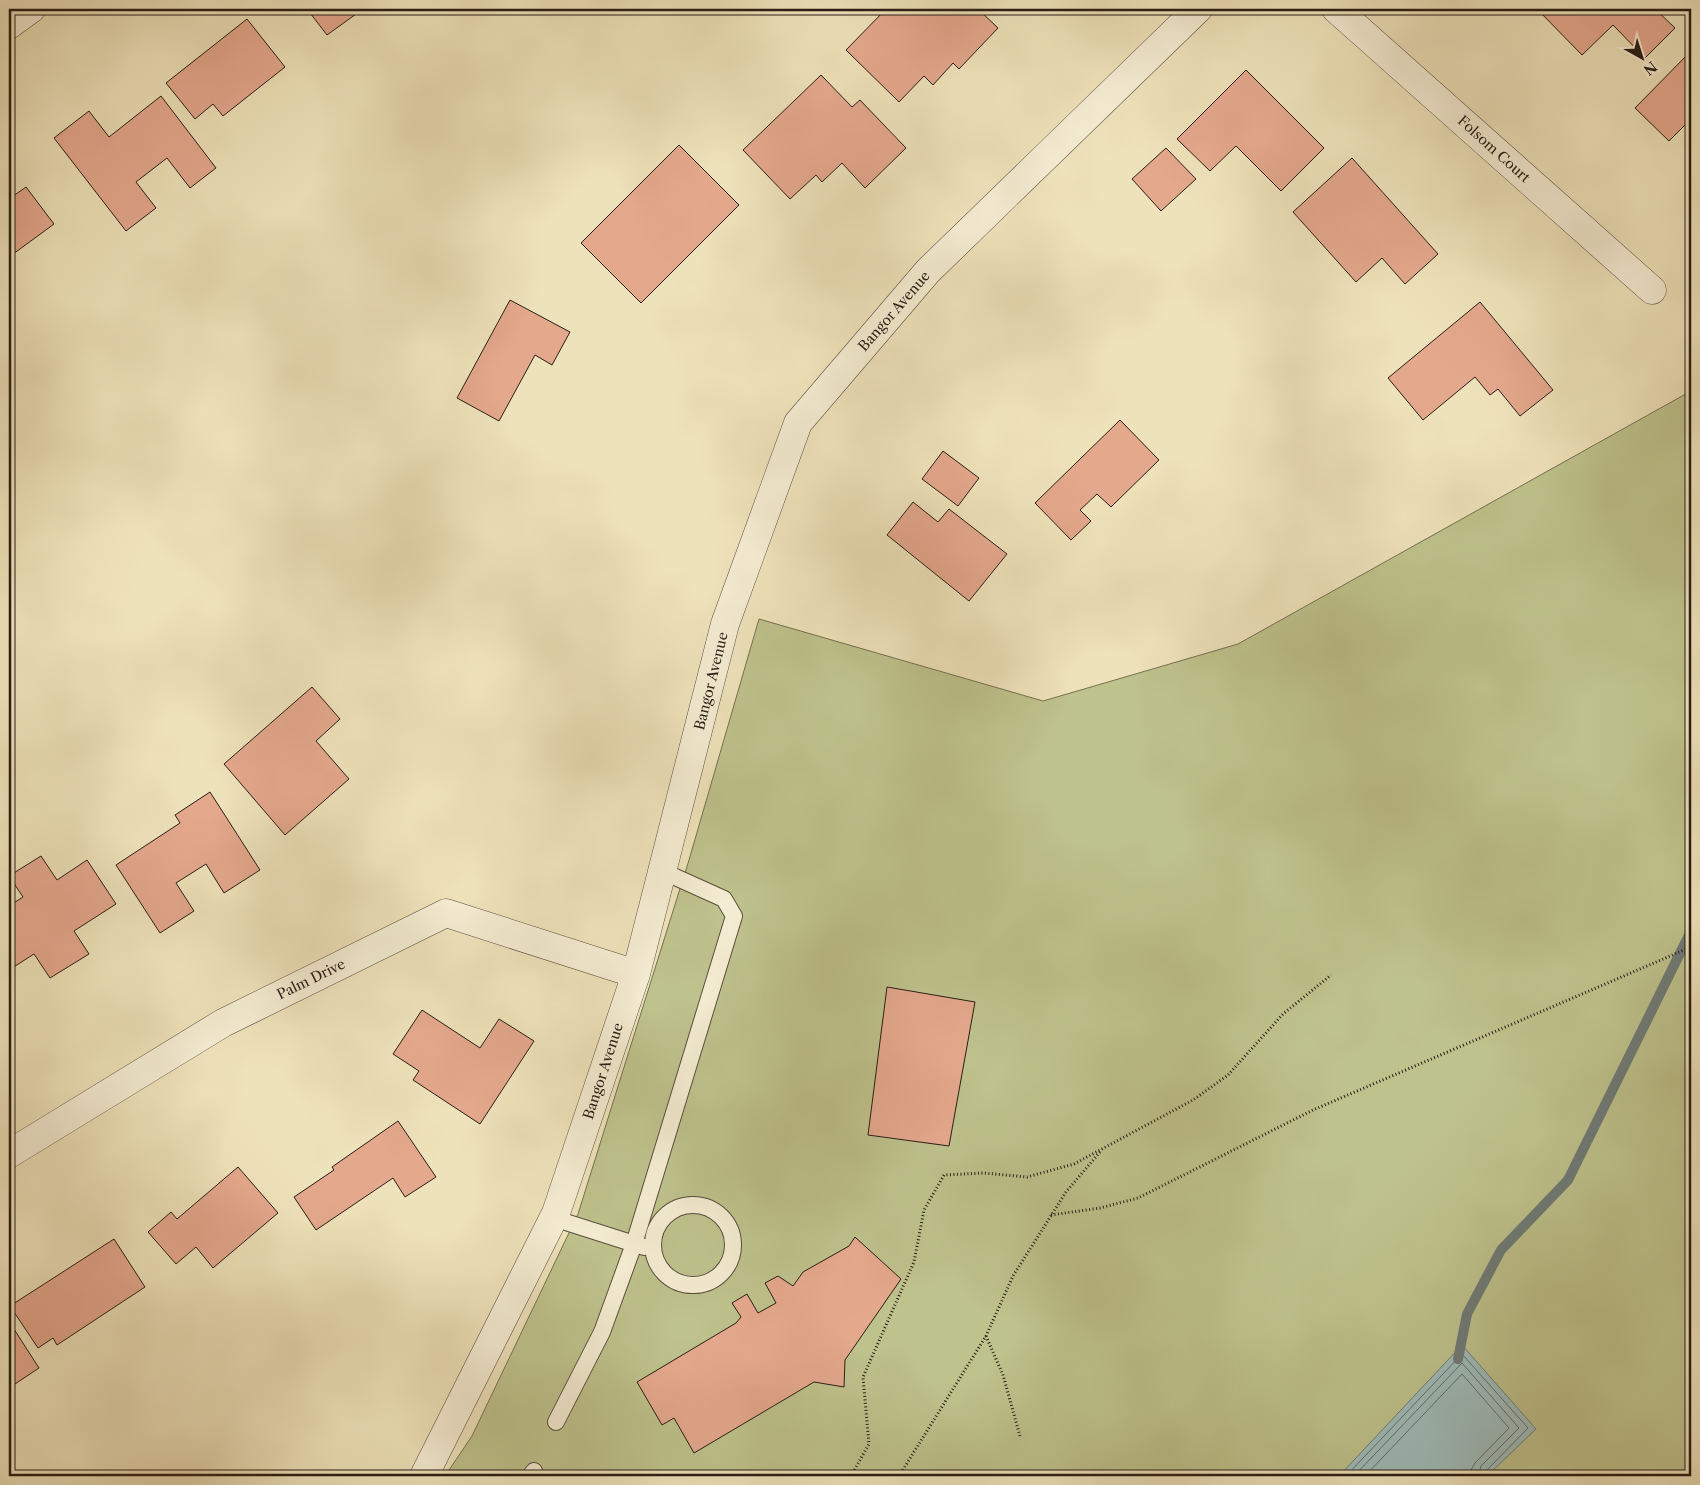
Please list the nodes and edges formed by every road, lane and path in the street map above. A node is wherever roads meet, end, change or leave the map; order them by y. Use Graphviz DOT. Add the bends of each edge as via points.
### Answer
graph roads {
  1 [pos="31,9"];
  2 [pos="1198,9"];
  3 [pos="1336,9"];
  4 [pos="9,25"];
  5 [pos="1652,290"];
  6 [pos="662,871"];
  7 [pos="1691,947"];
  8 [pos="636,974"];
  9 [pos="1331,975"];
  10 [pos="1102,1150"];
  11 [pos="9,1154"];
  12 [pos="1051,1215"];
  13 [pos="553,1218"];
  14 [pos="634,1244"];
  15 [pos="652,1250"];
  16 [pos="986,1336"];
  17 [pos="556,1422"];
  18 [pos="1020,1436"];
  19 [pos="424,1476"];
  20 [pos="851,1476"];
  21 [pos="899,1476"];
  1 -- 4 [label="street"];
  2 -- 6 [label="street, Bangor Avenue" via="928,272 798,423 725,624"];
  3 -- 5 [label="street, Folsom Court"];
  6 -- 8 [label="street, Bangor Avenue"];
  6 -- 14 [label="lane" via="724,899 734,916"];
  7 -- 12 [label="path" via="1313,1110 1138,1198 1100,1208"];
  8 -- 11 [label="street, Palm Drive" via="446,913 223,1023"];
  8 -- 13 [label="street, Bangor Avenue"];
  9 -- 10 [label="path" via="1283,1014 1228,1075 1193,1100"];
  10 -- 12 [label="path"];
  10 -- 20 [label="path" via="1074,1164 1027,1177 984,1173 944,1175 924,1210 914,1262 863,1377 869,1444"];
  12 -- 16 [label="path" via="1013,1276"];
  13 -- 14 [label="lane"];
  13 -- 19 [label="street, Bangor Avenue"];
  14 -- 15 [label="lane"];
  14 -- 17 [label="lane" via="602,1332"];
  15 -- 15 [label="lane" via="663,1273 685,1285 698,1285 721,1274 729,1264 733,1239 729,1226 720,1215 708,1207 694,1204 680,1206 668,1213 653,1236"];
  16 -- 18 [label="path" via="1003,1375"];
  16 -- 21 [label="path"];
}
